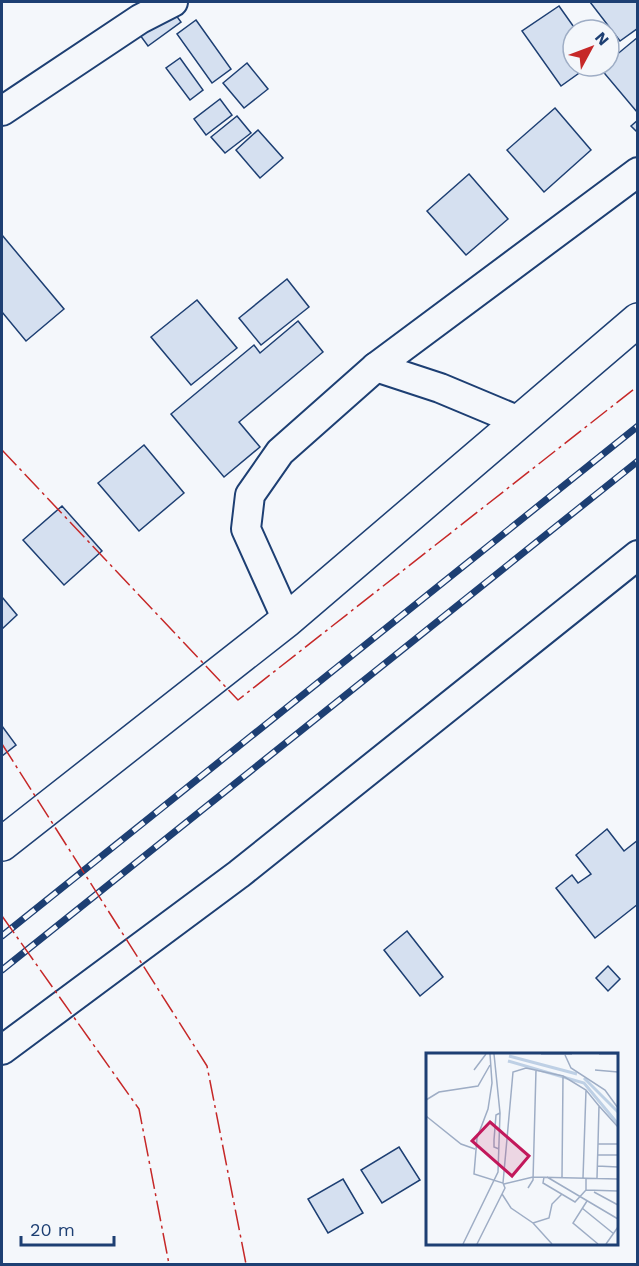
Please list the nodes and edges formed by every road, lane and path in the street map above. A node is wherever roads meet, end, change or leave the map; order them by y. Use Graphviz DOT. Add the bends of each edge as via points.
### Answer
graph roads {
  1 [pos="173,2"];
  2 [pos="2,111"];
  3 [pos="638,172"];
  4 [pos="638,320"];
  5 [pos="376,367"];
  6 [pos="519,421"];
  7 [pos="638,555"];
  8 [pos="287,620"];
  9 [pos="2,844"];
  10 [pos="2,1050"];
  1 -- 2 [label="street" via="140,19"];
  3 -- 5 [label="street"];
  4 -- 6 [label="street"];
  5 -- 6 [label="street"];
  5 -- 8 [label="street" via="280,452 250,495 246,529"];
  6 -- 8 [label="street"];
  7 -- 10 [label="street" via="239,874"];
  8 -- 9 [label="street"];
}
